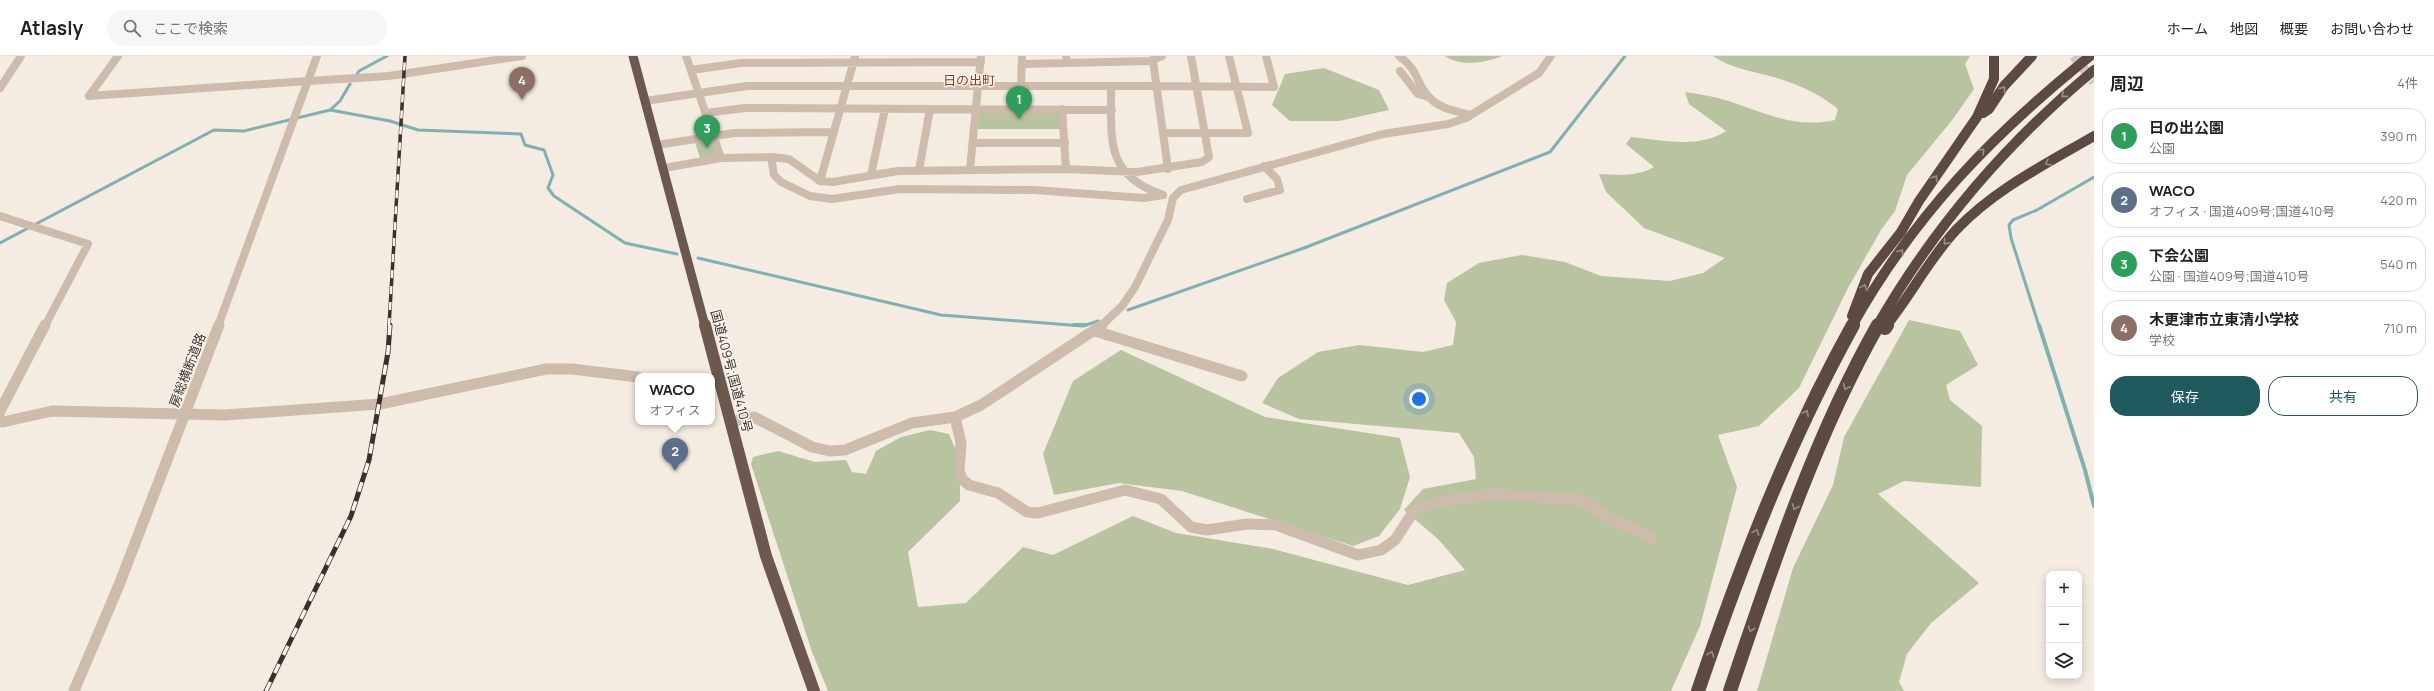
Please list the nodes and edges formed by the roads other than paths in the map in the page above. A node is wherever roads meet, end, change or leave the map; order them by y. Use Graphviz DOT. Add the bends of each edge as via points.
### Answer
graph roads {
  1 [pos="21,56"];
  2 [pos="118,56"];
  3 [pos="317,56"];
  4 [pos="522,56"];
  5 [pos="633,56"];
  6 [pos="686,56"];
  7 [pos="1162,56"];
  8 [pos="1191,56"];
  9 [pos="1229,56"];
  10 [pos="1266,56"];
  11 [pos="1399,56"];
  12 [pos="1551,56"];
  13 [pos="1994,56"];
  14 [pos="2032,56"];
  15 [pos="2090,56"];
  16 [pos="854,59"];
  17 [pos="981,59"];
  18 [pos="1022,60"];
  19 [pos="1066,60"];
  20 [pos="1153,61"];
  21 [pos="691,70"];
  22 [pos="2094,70"];
  23 [pos="1400,71"];
  24 [pos="308,81"];
  25 [pos="848,84"];
  26 [pos="979,85"];
  27 [pos="1021,85"];
  28 [pos="1111,86"];
  29 [pos="1156,86"];
  30 [pos="1197,86"];
  31 [pos="1236,87"];
  32 [pos="0,88"];
  33 [pos="698,92"];
  34 [pos="1428,97"];
  35 [pos="645,101"];
  36 [pos="841,109"];
  37 [pos="885,109"];
  38 [pos="930,109"];
  39 [pos="977,109"];
  40 [pos="1062,109"];
  41 [pos="1112,110"];
  42 [pos="706,113"];
  43 [pos="1470,115"];
  44 [pos="1977,117"];
  45 [pos="2094,125"];
  46 [pos="834,132"];
  47 [pos="1163,133"];
  48 [pos="1205,133"];
  49 [pos="714,136"];
  50 [pos="2094,136"];
  51 [pos="1065,142"];
  52 [pos="973,143"];
  53 [pos="657,145"];
  54 [pos="2065,153"];
  55 [pos="771,157"];
  56 [pos="721,158"];
  57 [pos="1264,166"];
  58 [pos="664,168"];
  59 [pos="1168,168"];
  60 [pos="970,169"];
  61 [pos="1066,169"];
  62 [pos="919,170"];
  63 [pos="1124,170"];
  64 [pos="871,175"];
  65 [pos="820,181"];
  66 [pos="1163,195"];
  67 [pos="1173,198"];
  68 [pos="1248,199"];
  69 [pos="0,216"];
  70 [pos="1095,331"];
  71 [pos="1840,349"];
  72 [pos="1859,360"];
  73 [pos="713,373"];
  74 [pos="1242,376"];
  75 [pos="635,377"];
  76 [pos="717,389"];
  77 [pos="0,411"];
  78 [pos="183,414"];
  79 [pos="955,417"];
  80 [pos="0,419"];
  81 [pos="731,422"];
  82 [pos="1652,539"];
  83 [pos="74,691"];
  84 [pos="814,691"];
  85 [pos="1698,691"];
  86 [pos="1730,691"];
  1 -- 32 [label="street"];
  2 -- 24 [label="street" via="89,96"];
  3 -- 24 [label="street, 房総横断道路"];
  4 -- 24 [label="street" via="404,75 349,81"];
  5 -- 35 [label="highway, 国道409号;国道410号"];
  6 -- 21 [label="street"];
  7 -- 20 [label="street"];
  8 -- 30 [label="street"];
  9 -- 31 [label="street"];
  10 -- 31 [label="street" via="1274,87"];
  11 -- 34 [label="street" via="1415,68"];
  12 -- 43 [label="street" via="1539,72"];
  13 -- 44 [label="highway" via="1994,78"];
  44 -- 14 [label="highway, one-way" via="1989,109 2004,86"];
  71 -- 15 [label="highway, one-way" via="1878,283 1940,198 2020,113"];
  16 -- 17 [label="street"];
  16 -- 21 [label="street" via="741,63"];
  16 -- 25 [label="street"];
  17 -- 26 [label="street"];
  18 -- 19 [label="street"];
  18 -- 27 [label="street"];
  19 -- 20 [label="street"];
  20 -- 29 [label="street"];
  21 -- 33 [label="street"];
  22 -- 72 [label="highway, one-way" via="2037,119 1992,166 1929,243"];
  23 -- 34 [label="street" via="1418,94"];
  24 -- 78 [label="street, 房総横断道路" via="247,252"];
  25 -- 26 [label="street"];
  25 -- 33 [label="street" via="747,86"];
  25 -- 36 [label="street"];
  26 -- 27 [label="street"];
  26 -- 39 [label="street"];
  27 -- 28 [label="street"];
  28 -- 29 [label="street"];
  28 -- 41 [label="street"];
  29 -- 30 [label="street"];
  29 -- 47 [label="street"];
  30 -- 31 [label="street"];
  30 -- 48 [label="street"];
  31 -- 48 [label="street" via="1248,133"];
  33 -- 35 [label="street"];
  33 -- 42 [label="street"];
  34 -- 43 [label="street" via="1434,103"];
  35 -- 53 [label="highway, 国道409号;国道410号"];
  36 -- 37 [label="street"];
  36 -- 42 [label="street" via="745,108"];
  36 -- 46 [label="street"];
  37 -- 38 [label="street"];
  37 -- 64 [label="street"];
  38 -- 39 [label="street"];
  38 -- 62 [label="street"];
  39 -- 40 [label="street"];
  39 -- 52 [label="street"];
  40 -- 41 [label="street"];
  40 -- 51 [label="street"];
  41 -- 63 [label="street" via="1114,150"];
  42 -- 49 [label="street"];
  43 -- 57 [label="street" via="1453,123 1383,134"];
  71 -- 44 [label="highway, one-way" via="1868,274 1901,232 1919,201"];
  45 -- 54 [label="highway"];
  46 -- 49 [label="street" via="760,132"];
  46 -- 65 [label="street"];
  47 -- 48 [label="street"];
  47 -- 59 [label="street"];
  48 -- 59 [label="street" via="1208,159"];
  49 -- 53 [label="street"];
  49 -- 56 [label="street"];
  50 -- 54 [label="highway"];
  51 -- 52 [label="street"];
  51 -- 61 [label="street"];
  52 -- 60 [label="street"];
  53 -- 58 [label="highway, 国道409号;国道410号"];
  54 -- 72 [label="highway, one-way" via="2013,183 1967,219 1942,246 1887,326"];
  55 -- 56 [label="street"];
  55 -- 65 [label="street" via="789,160"];
  55 -- 66 [label="street" via="774,175 781,182 810,196 832,199 900,189 1034,190 1144,198"];
  56 -- 58 [label="street"];
  57 -- 67 [label="street" via="1190,186"];
  57 -- 68 [label="street" via="1277,179 1280,190 1270,194 1253,194"];
  58 -- 73 [label="highway, 国道409号;国道410号"];
  59 -- 63 [label="street" via="1137,172"];
  60 -- 61 [label="street"];
  60 -- 62 [label="street"];
  61 -- 63 [label="street"];
  62 -- 64 [label="street"];
  63 -- 66 [label="street" via="1149,190"];
  64 -- 65 [label="street" via="833,182"];
  66 -- 67 [label="street"];
  67 -- 70 [label="street" via="1168,220 1130,296"];
  69 -- 77 [label="street" via="88,244"];
  70 -- 74 [label="street"];
  70 -- 79 [label="street" via="981,405"];
  85 -- 71 [label="highway, one-way" via="1790,443"];
  72 -- 86 [label="highway, one-way" via="1837,405 1781,541"];
  75 -- 78 [label="street" via="572,369 546,369 380,404 225,414"];
  76 -- 81 [label="highway, 国道409号;国道410号"];
  78 -- 80 [label="street" via="52,411 3,422"];
  78 -- 83 [label="street, 房総横断道路" via="119,585"];
  79 -- 81 [label="street" via="912,423 845,450 830,450 798,442 754,417"];
  79 -- 82 [label="street" via="961,443 959,471 962,479 969,485 998,493 1027,512 1038,513 1125,490 1161,499 1182,520 1192,526 1208,530 1247,524 1276,525 1358,555 1380,550 1395,540 1415,509 1442,501 1495,494 1581,500 1616,522"];
  81 -- 84 [label="highway, 国道409号;国道410号" via="766,556"];
}
